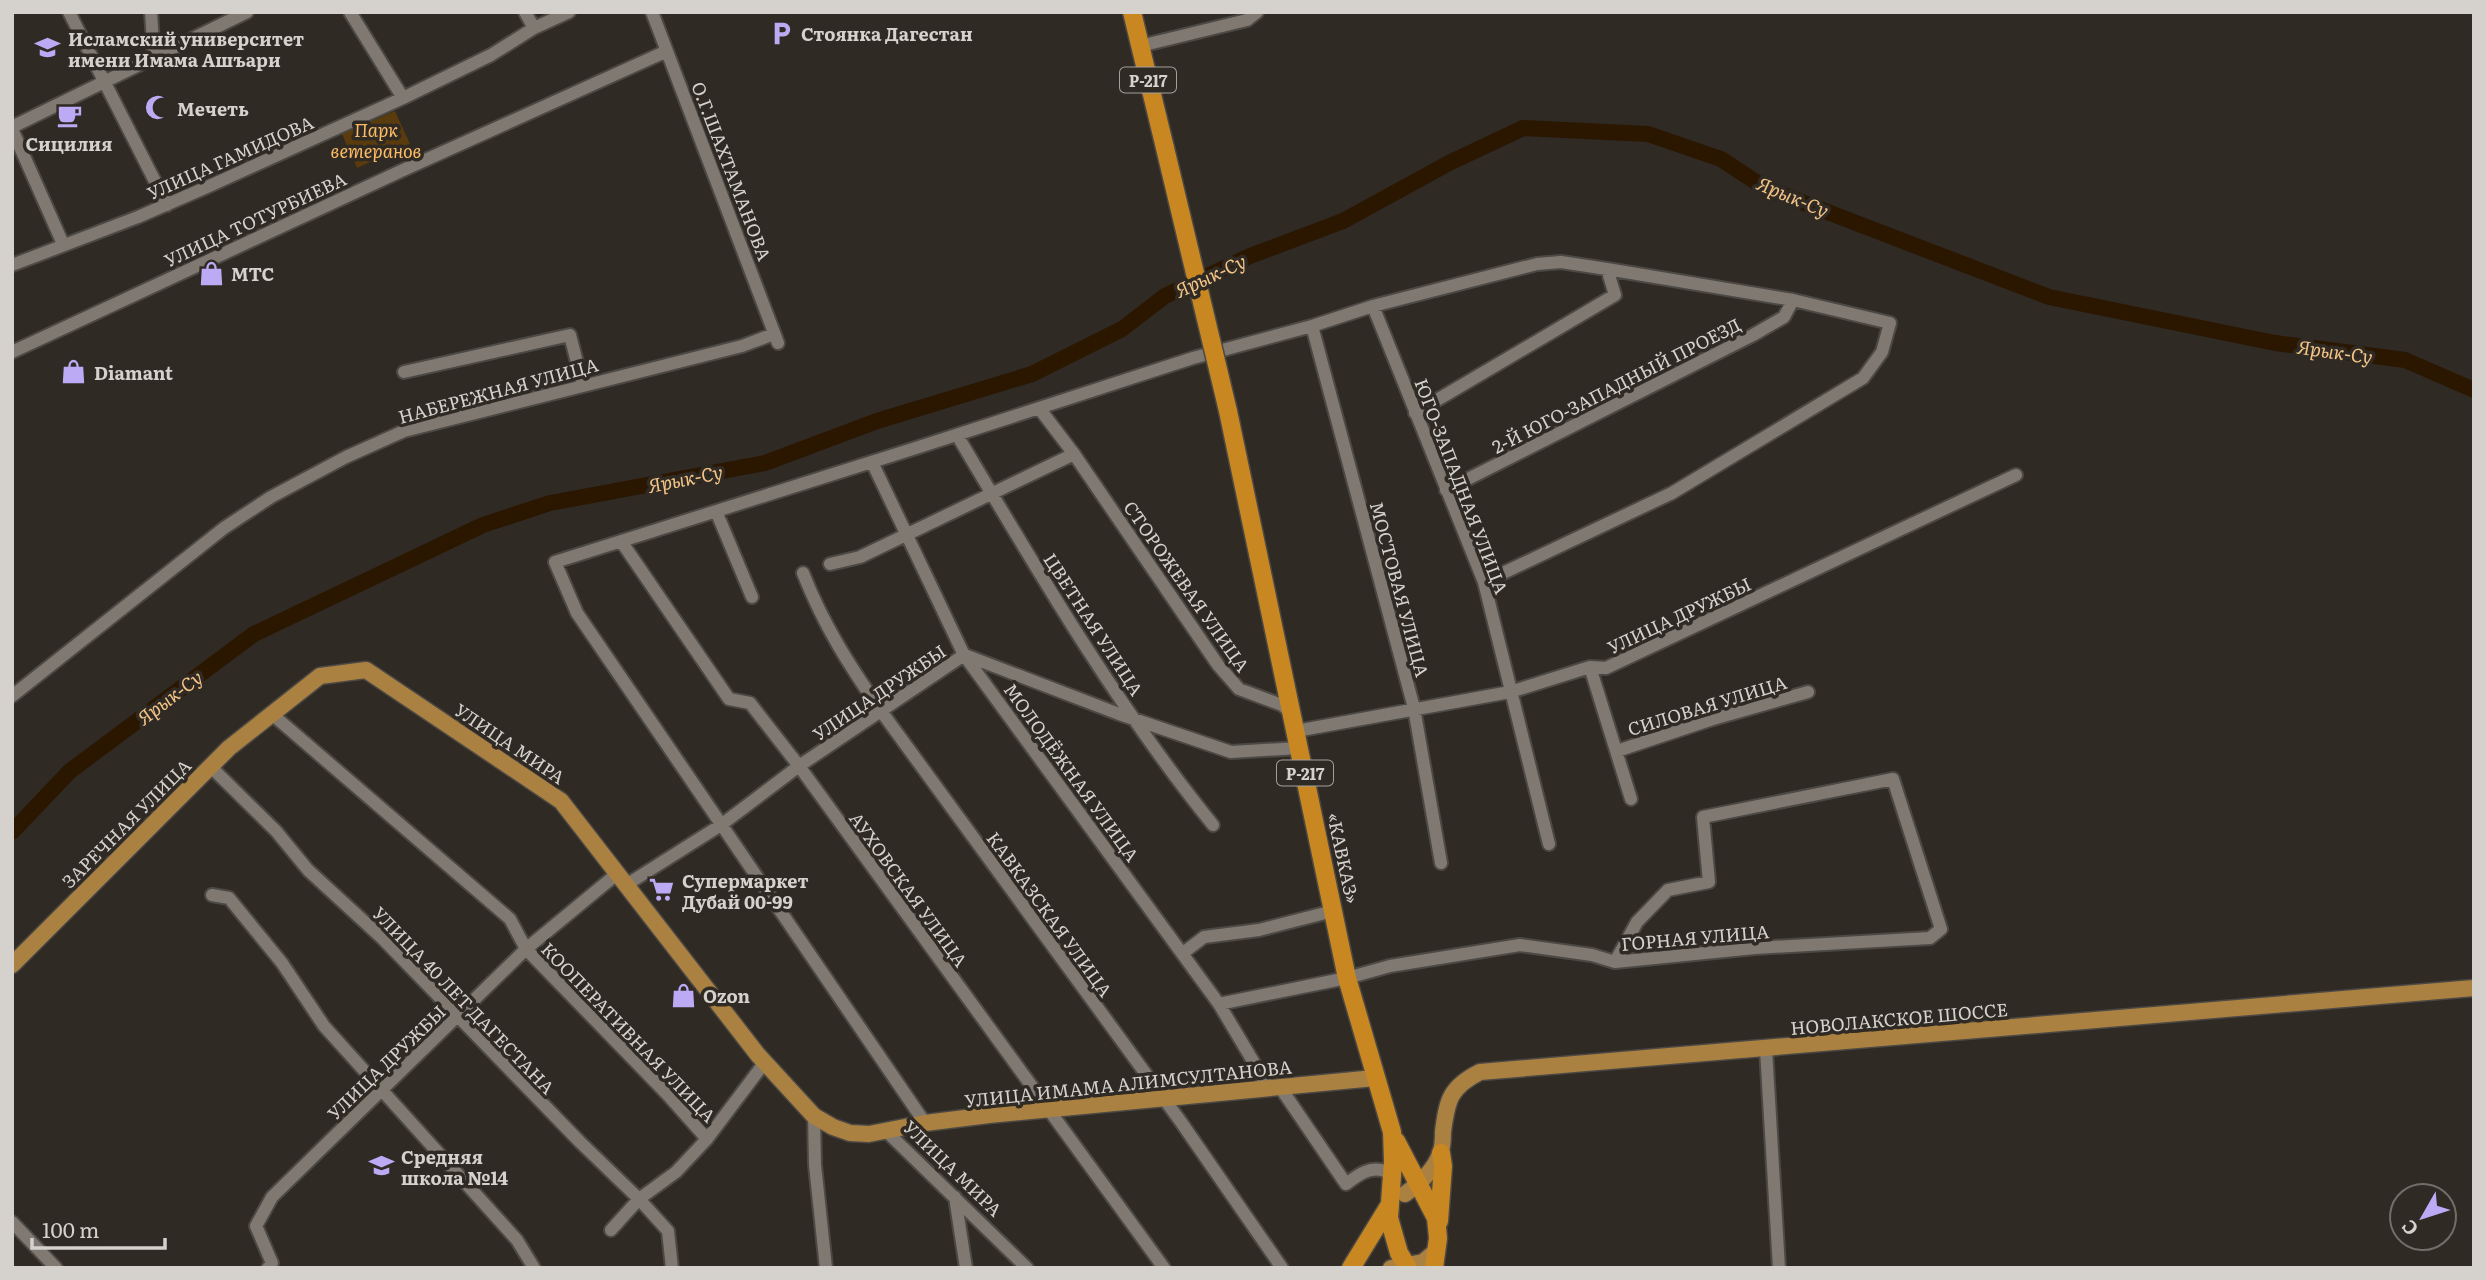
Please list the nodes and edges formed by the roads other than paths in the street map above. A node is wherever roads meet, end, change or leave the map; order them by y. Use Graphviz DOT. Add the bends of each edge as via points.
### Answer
graph roads {
  1 [pos="69,12"];
  2 [pos="151,12"];
  3 [pos="247,12"];
  4 [pos="350,12"];
  5 [pos="525,12"];
  6 [pos="569,12"];
  7 [pos="652,12"];
  8 [pos="1132,12"];
  9 [pos="1257,12"];
  10 [pos="534,28"];
  11 [pos="1140,46"];
  12 [pos="667,51"];
  13 [pos="154,58"];
  14 [pos="103,83"];
  15 [pos="403,98"];
  16 [pos="12,128"];
  17 [pos="167,205"];
  18 [pos="64,244"];
  19 [pos="12,265"];
  20 [pos="1607,269"];
  21 [pos="1793,300"];
  22 [pos="1373,306"];
  23 [pos="1312,326"];
  24 [pos="776,338"];
  25 [pos="12,352"];
  26 [pos="404,372"];
  27 [pos="583,386"];
  28 [pos="1039,408"];
  29 [pos="1415,413"];
  30 [pos="957,435"];
  31 [pos="1074,454"];
  32 [pos="872,462"];
  33 [pos="2016,475"];
  34 [pos="1446,490"];
  35 [pos="991,493"];
  36 [pos="716,511"];
  37 [pos="906,533"];
  38 [pos="621,541"];
  39 [pos="830,564"];
  40 [pos="803,573"];
  41 [pos="1483,582"];
  42 [pos="752,597"];
  43 [pos="964,655"];
  44 [pos="1590,667"];
  45 [pos="320,676"];
  46 [pos="1510,692"];
  47 [pos="1808,692"];
  48 [pos="12,696"];
  49 [pos="1414,708"];
  50 [pos="881,711"];
  51 [pos="273,715"];
  52 [pos="1135,719"];
  53 [pos="1296,731"];
  54 [pos="1617,751"];
  55 [pos="210,766"];
  56 [pos="799,766"];
  57 [pos="1631,799"];
  58 [pos="721,825"];
  59 [pos="1213,825"];
  60 [pos="1549,844"];
  61 [pos="1441,863"];
  62 [pos="622,879"];
  63 [pos="212,895"];
  64 [pos="1333,911"];
  65 [pos="526,949"];
  66 [pos="1183,953"];
  67 [pos="1615,962"];
  68 [pos="12,965"];
  69 [pos="1347,978"];
  70 [pos="2474,988"];
  71 [pos="1219,1004"];
  72 [pos="457,1018"];
  73 [pos="1766,1049"];
  74 [pos="765,1062"];
  75 [pos="1375,1078"];
  76 [pos="1275,1087"];
  77 [pos="382,1091"];
  78 [pos="1163,1098"];
  79 [pos="1047,1109"];
  80 [pos="814,1116"];
  81 [pos="925,1123"];
  82 [pos="886,1131"];
  83 [pos="1392,1132"];
  84 [pos="707,1139"];
  85 [pos="1441,1153"];
  86 [pos="1385,1171"];
  87 [pos="1412,1189"];
  88 [pos="955,1197"];
  89 [pos="639,1199"];
  90 [pos="1389,1206"];
  91 [pos="12,1222"];
  92 [pos="611,1230"];
  93 [pos="1436,1252"];
  94 [pos="273,1266"];
  95 [pos="1402,1267"];
  96 [pos="56,1268"];
  97 [pos="534,1268"];
  98 [pos="672,1268"];
  99 [pos="826,1268"];
  100 [pos="966,1268"];
  101 [pos="1027,1268"];
  102 [pos="1164,1268"];
  103 [pos="1282,1268"];
  104 [pos="1351,1268"];
  105 [pos="1779,1268"];
  1 -- 14 [label="street"];
  2 -- 13 [label="street"];
  3 -- 13 [label="street"];
  4 -- 15 [label="street"];
  5 -- 10 [label="street"];
  6 -- 10 [label="street, УЛИЦА ГАМИДОВА"];
  7 -- 12 [label="street, О.Г.ШАХТАМАНОВА"];
  8 -- 11 [label="highway, Р-217"];
  9 -- 11 [label="street" via="1247,20"];
  10 -- 15 [label="street, УЛИЦА ГАМИДОВА" via="491,55"];
  11 -- 53 [label="highway, «КАВКАЗ» / Р-217, bridge" via="1228,411"];
  12 -- 24 [label="street, О.Г.ШАХТАМАНОВА"];
  12 -- 25 [label="street, УЛИЦА ТОТУРБИЕВА"];
  13 -- 14 [label="street"];
  14 -- 16 [label="street"];
  14 -- 17 [label="street"];
  15 -- 17 [label="street, УЛИЦА ГАМИДОВА"];
  16 -- 18 [label="street"];
  17 -- 18 [label="street, УЛИЦА ГАМИДОВА"];
  18 -- 19 [label="street, УЛИЦА ГАМИДОВА"];
  20 -- 21 [label="street"];
  20 -- 22 [label="street" via="1561,262 1537,264"];
  20 -- 29 [label="street" via="1615,295"];
  21 -- 34 [label="street, 2-Й ЮГО-ЗАПАДНЫЙ ПРОЕЗД" via="1784,317 1753,335"];
  21 -- 41 [label="street" via="1890,323 1882,352 1863,378 1672,493"];
  22 -- 23 [label="street"];
  22 -- 29 [label="street, ЮГО-ЗАПАДНАЯ УЛИЦА"];
  23 -- 28 [label="street" via="1193,358"];
  23 -- 49 [label="street, МОСТОВАЯ УЛИЦА"];
  24 -- 27 [label="street, НАБЕРЕЖНАЯ УЛИЦА"];
  26 -- 27 [label="street" via="570,335"];
  27 -- 48 [label="street, НАБЕРЕЖНАЯ УЛИЦА" via="404,431 271,497 223,528"];
  28 -- 30 [label="street"];
  28 -- 31 [label="street, СТОРОЖЕВАЯ УЛИЦА"];
  29 -- 34 [label="street, ЮГО-ЗАПАДНАЯ УЛИЦА"];
  30 -- 32 [label="street"];
  30 -- 35 [label="street, ЦВЕТНАЯ УЛИЦА"];
  31 -- 35 [label="street"];
  31 -- 53 [label="street, СТОРОЖЕВАЯ УЛИЦА" via="1238,689 1282,705"];
  32 -- 36 [label="street"];
  32 -- 37 [label="street, МОЛОДЁЖНАЯ УЛИЦА"];
  33 -- 44 [label="street, УЛИЦА ДРУЖБЫ" via="1606,668"];
  34 -- 41 [label="street, ЮГО-ЗАПАДНАЯ УЛИЦА"];
  35 -- 37 [label="street"];
  35 -- 52 [label="street, ЦВЕТНАЯ УЛИЦА"];
  36 -- 38 [label="street"];
  36 -- 42 [label="street"];
  37 -- 39 [label="street" via="860,557"];
  37 -- 43 [label="street, МОЛОДЁЖНАЯ УЛИЦА"];
  38 -- 56 [label="street, АУХОВСКАЯ УЛИЦА" via="729,699 750,703"];
  38 -- 58 [label="street" via="555,562 577,613"];
  40 -- 50 [label="street, КАВКАЗСКАЯ УЛИЦА" via="836,645"];
  41 -- 46 [label="street, ЮГО-ЗАПАДНАЯ УЛИЦА"];
  43 -- 50 [label="street, УЛИЦА ДРУЖБЫ"];
  43 -- 52 [label="street, УЛИЦА ДРУЖБЫ"];
  43 -- 66 [label="street, МОЛОДЁЖНАЯ УЛИЦА"];
  44 -- 46 [label="street, УЛИЦА ДРУЖБЫ"];
  44 -- 54 [label="street, СИЛОВАЯ УЛИЦА"];
  45 -- 51 [label="main road, ЗАРЕЧНАЯ УЛИЦА"];
  45 -- 62 [label="main road, УЛИЦА МИРА" via="366,670 561,801"];
  46 -- 49 [label="street, УЛИЦА ДРУЖБЫ"];
  46 -- 60 [label="street, ЮГО-ЗАПАДНАЯ УЛИЦА"];
  47 -- 54 [label="street, СИЛОВАЯ УЛИЦА"];
  49 -- 53 [label="street, УЛИЦА ДРУЖБЫ"];
  49 -- 61 [label="street, МОСТОВАЯ УЛИЦА"];
  50 -- 56 [label="street, УЛИЦА ДРУЖБЫ"];
  50 -- 78 [label="street, КАВКАЗСКАЯ УЛИЦА"];
  51 -- 55 [label="main road, ЗАРЕЧНАЯ УЛИЦА"];
  51 -- 65 [label="street" via="510,919"];
  52 -- 53 [label="street, УЛИЦА ДРУЖБЫ" via="1231,752"];
  52 -- 59 [label="street, ЦВЕТНАЯ УЛИЦА"];
  53 -- 64 [label="highway, «КАВКАЗ» / Р-217"];
  54 -- 57 [label="street, СИЛОВАЯ УЛИЦА"];
  55 -- 68 [label="main road, ЗАРЕЧНАЯ УЛИЦА"];
  55 -- 72 [label="street, УЛИЦА 40 ЛЕТ ДАГЕСТАНА"];
  56 -- 58 [label="street, УЛИЦА ДРУЖБЫ"];
  56 -- 79 [label="street, АУХОВСКАЯ УЛИЦА"];
  58 -- 62 [label="street, УЛИЦА ДРУЖБЫ"];
  58 -- 81 [label="street"];
  62 -- 65 [label="street, УЛИЦА ДРУЖБЫ"];
  62 -- 74 [label="main road, УЛИЦА МИРА"];
  63 -- 77 [label="street" via="229,898 282,963 324,1026"];
  64 -- 66 [label="street" via="1259,930 1204,937"];
  64 -- 69 [label="highway, «КАВКАЗ» / Р-217"];
  65 -- 72 [label="street, УЛИЦА ДРУЖБЫ"];
  65 -- 84 [label="street, КООПЕРАТИВНАЯ УЛИЦА"];
  66 -- 71 [label="street, МОЛОДЁЖНАЯ УЛИЦА"];
  67 -- 67 [label="street, ГОРНАЯ УЛИЦА" via="1930,938 1941,929 1893,779 1703,817 1709,882 1668,890 1637,922"];
  67 -- 69 [label="street, ГОРНАЯ УЛИЦА" via="1520,945 1390,966"];
  69 -- 71 [label="street, ГОРНАЯ УЛИЦА"];
  69 -- 75 [label="highway, «КАВКАЗ» / Р-217"];
  70 -- 73 [label="main road, НОВОЛАКСКОЕ ШОССЕ"];
  71 -- 76 [label="street, МОЛОДЁЖНАЯ УЛИЦА"];
  72 -- 77 [label="street, УЛИЦА ДРУЖБЫ"];
  72 -- 89 [label="street, УЛИЦА 40 ЛЕТ ДАГЕСТАНА"];
  73 -- 85 [label="main road, НОВОЛАКСКОЕ ШОССЕ" via="1480,1072 1462,1080 1452,1093 1446,1106"];
  73 -- 105 [label="street"];
  74 -- 80 [label="main road, УЛИЦА МИРА"];
  74 -- 84 [label="street"];
  75 -- 76 [label="main road, УЛИЦА ИМАМА АЛИМСУЛТАНОВА"];
  75 -- 83 [label="highway, «КАВКАЗ» / Р-217"];
  76 -- 78 [label="main road, УЛИЦА ИМАМА АЛИМСУЛТАНОВА"];
  76 -- 86 [label="street, МОЛОДЁЖНАЯ УЛИЦА" via="1346,1184 1364,1171"];
  77 -- 94 [label="street, УЛИЦА ДРУЖБЫ" via="272,1197 256,1226"];
  77 -- 97 [label="street" via="517,1240"];
  78 -- 79 [label="main road, УЛИЦА ИМАМА АЛИМСУЛТАНОВА"];
  78 -- 103 [label="street, КАВКАЗСКАЯ УЛИЦА"];
  79 -- 81 [label="main road, УЛИЦА ИМАМА АЛИМСУЛТАНОВА"];
  79 -- 102 [label="street, АУХОВСКАЯ УЛИЦА"];
  80 -- 82 [label="main road, УЛИЦА МИРА" via="850,1133"];
  80 -- 99 [label="street"];
  81 -- 82 [label="main road, УЛИЦА ИМАМА АЛИМСУЛТАНОВА"];
  82 -- 88 [label="street, УЛИЦА МИРА"];
  83 -- 87 [label="highway, Р-217"];
  83 -- 90 [label="highway, «КАВКАЗ» / Р-217"];
  84 -- 89 [label="street" via="676,1172"];
  85 -- 87 [label="main road"];
  85 -- 93 [label="highway"];
  87 -- 90 [label="main road"];
  87 -- 93 [label="highway, Р-217" via="1428,1200 1436,1219"];
  88 -- 100 [label="street"];
  88 -- 101 [label="street, УЛИЦА МИРА"];
  89 -- 92 [label="street"];
  89 -- 98 [label="street, УЛИЦА 40 ЛЕТ ДАГЕСТАНА" via="668,1231"];
  90 -- 95 [label="highway, «КАВКАЗ» / Р-217"];
  90 -- 104 [label="highway"];
  91 -- 96 [label="street"];
  93 -- 95 [label="main road, Р-217" via="1423,1262"];
}
